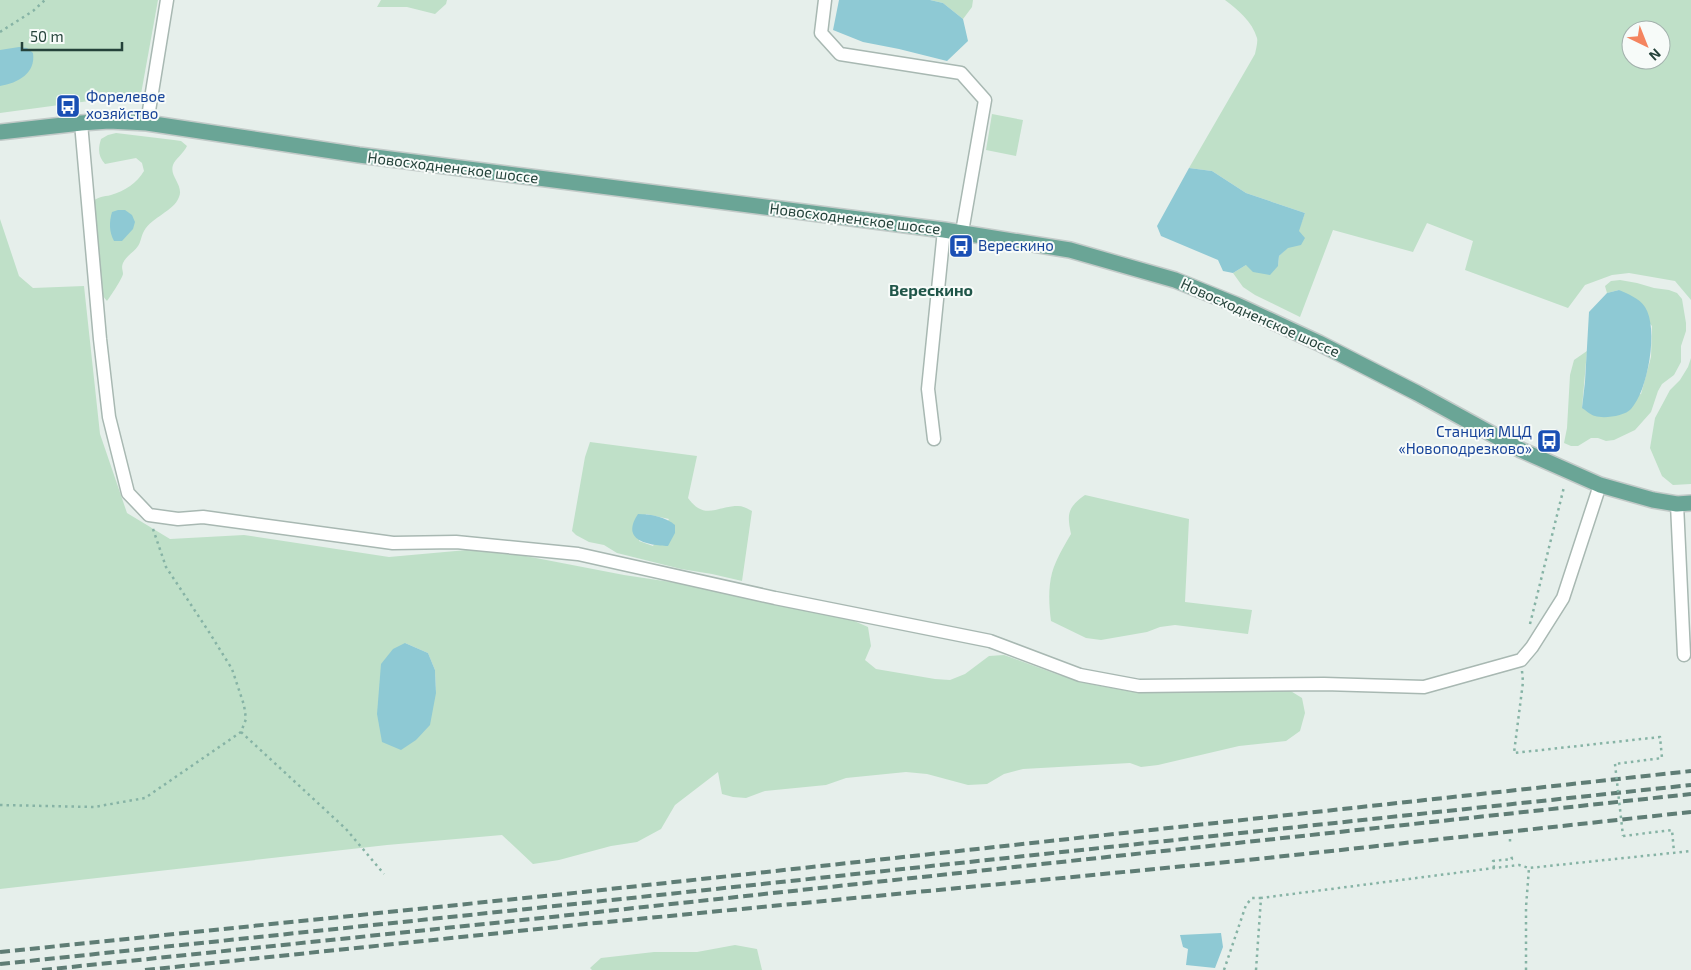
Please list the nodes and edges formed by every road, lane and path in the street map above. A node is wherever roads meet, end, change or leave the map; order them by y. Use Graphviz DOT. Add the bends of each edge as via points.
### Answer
graph roads {
  1 [pos="45,0"];
  2 [pos="167,0"];
  3 [pos="825,0"];
  4 [pos="0,32"];
  5 [pos="80,123"];
  6 [pos="147,124"];
  7 [pos="0,132"];
  8 [pos="944,230"];
  9 [pos="962,232"];
  10 [pos="934,439"];
  11 [pos="1600,485"];
  12 [pos="1564,487"];
  13 [pos="1684,504"];
  14 [pos="149,515"];
  15 [pos="1685,553"];
  16 [pos="1528,631"];
  17 [pos="1684,655"];
  18 [pos="1521,660"];
  19 [pos="241,732"];
  20 [pos="0,805"];
  21 [pos="1691,851"];
  22 [pos="1674,853"];
  23 [pos="1511,855"];
  24 [pos="1494,868"];
  25 [pos="1528,868"];
  26 [pos="384,874"];
  27 [pos="1261,898"];
  28 [pos="1224,970"];
  29 [pos="1256,970"];
  30 [pos="1526,970"];
  1 -- 4 [label="path"];
  2 -- 6 [label="street"];
  3 -- 9 [label="street" via="820,33 840,54 961,73 985,100"];
  5 -- 6 [label="main road, Новосходненское шоссе"];
  5 -- 7 [label="main road, Новосходненское шоссе"];
  5 -- 14 [label="street" via="109,417 128,493"];
  6 -- 8 [label="main road, Новосходненское шоссе" via="359,156"];
  8 -- 9 [label="main road, Новосходненское шоссе"];
  8 -- 10 [label="street" via="928,388"];
  9 -- 11 [label="main road, Новосходненское шоссе" via="1070,250 1175,280 1319,343 1521,450"];
  11 -- 13 [label="main road, Новосходненское шоссе"];
  11 -- 18 [label="street" via="1563,598"];
  12 -- 16 [label="path"];
  13 -- 15 [label="street"];
  14 -- 18 [label="street" via="178,519 203,517 393,543 456,542 578,554 990,642 1080,675 1139,686 1324,684 1424,687"];
  14 -- 19 [label="path" via="166,568 232,669 244,705 246,719"];
  15 -- 17 [label="street"];
  18 -- 22 [label="path, bridge" via="1523,682 1514,753 1660,737 1662,758 1615,764 1623,836 1672,830"];
  19 -- 20 [label="path" via="145,798 94,807"];
  19 -- 26 [label="path" via="346,829"];
  21 -- 22 [label="path"];
  22 -- 25 [label="path"];
  23 -- 24 [label="path" via="1512,859 1493,861"];
  24 -- 25 [label="path" via="1519,865"];
  24 -- 27 [label="path"];
  25 -- 30 [label="path"];
  27 -- 28 [label="path" via="1252,898 1246,905"];
  27 -- 29 [label="path"];
}
